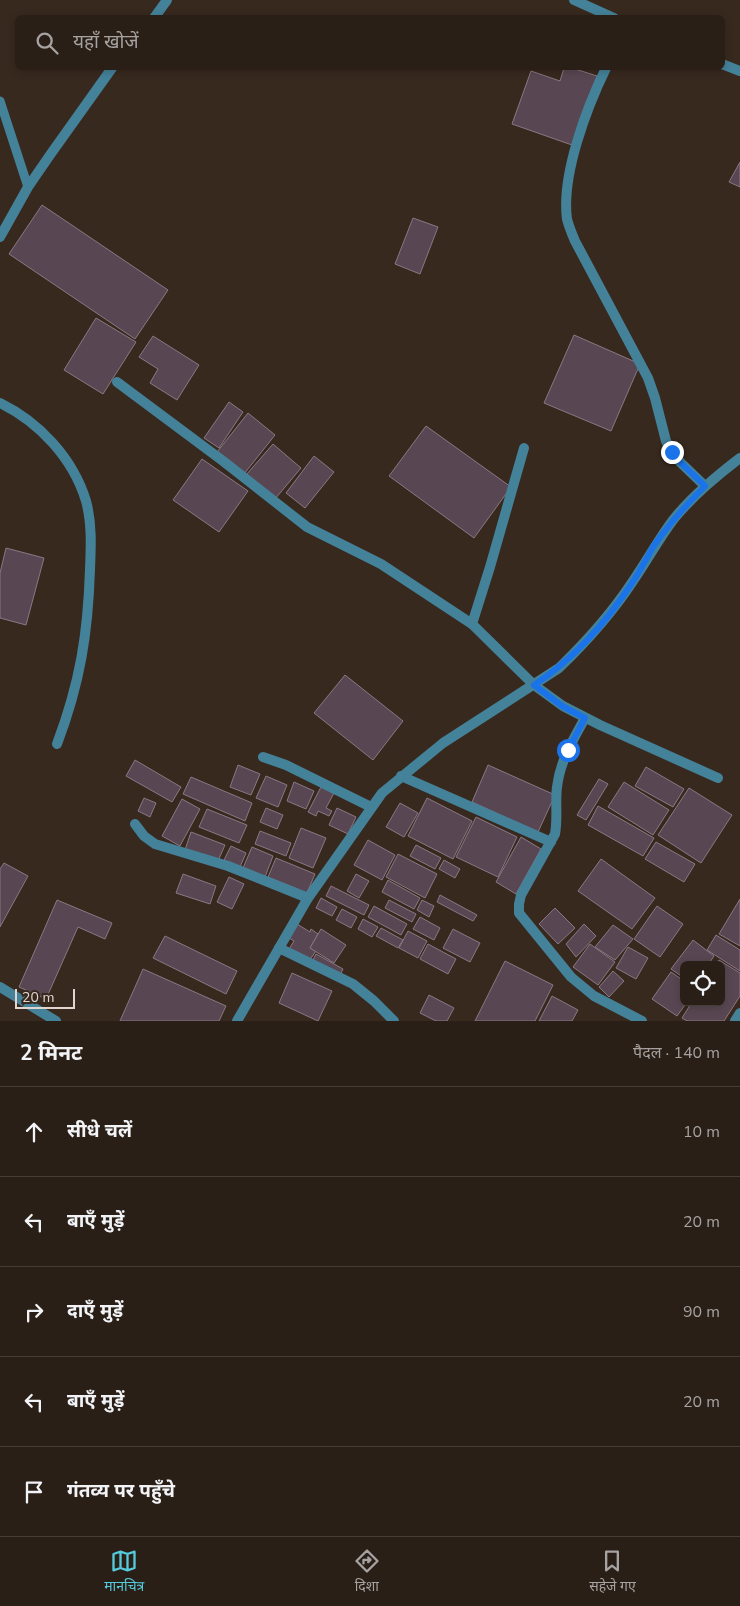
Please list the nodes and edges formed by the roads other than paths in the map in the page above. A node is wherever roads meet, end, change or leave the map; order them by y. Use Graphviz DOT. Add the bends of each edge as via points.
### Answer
graph roads {
  1 [pos="167,0"];
  2 [pos="574,0"];
  3 [pos="156,15"];
  4 [pos="607,15"];
  5 [pos="725,65"];
  6 [pos="111,70"];
  7 [pos="605,70"];
  8 [pos="740,71"];
  9 [pos="0,101"];
  10 [pos="28,187"];
  11 [pos="0,237"];
  12 [pos="117,382"];
  13 [pos="0,403"];
  14 [pos="524,448"];
  15 [pos="740,458"];
  16 [pos="705,486"];
  17 [pos="472,624"];
  18 [pos="534,685"];
  19 [pos="585,718"];
  20 [pos="57,744"];
  21 [pos="263,757"];
  22 [pos="401,776"];
  23 [pos="718,778"];
  24 [pos="371,807"];
  25 [pos="135,824"];
  26 [pos="551,842"];
  27 [pos="308,898"];
  28 [pos="279,948"];
  29 [pos="0,986"];
  30 [pos="740,1013"];
  31 [pos="56,1021"];
  32 [pos="237,1021"];
  33 [pos="394,1021"];
  34 [pos="642,1021"];
  35 [pos="734,1021"];
  1 -- 3 [label="street"];
  2 -- 4 [label="street"];
  5 -- 8 [label="street"];
  6 -- 10 [label="street"];
  7 -- 16 [label="street" via="584,119 574,158 567,205 569,229 648,378 666,441 681,463"];
  9 -- 10 [label="lane"];
  10 -- 11 [label="street"];
  12 -- 17 [label="street" via="307,527 394,572"];
  13 -- 20 [label="street" via="33,423 56,447 79,484 90,524 89,605 81,667"];
  14 -- 17 [label="street"];
  15 -- 16 [label="street"];
  16 -- 18 [label="street" via="672,521 628,588 594,632 559,668"];
  17 -- 18 [label="street"];
  18 -- 19 [label="street"];
  18 -- 22 [label="street" via="443,743"];
  19 -- 23 [label="street"];
  19 -- 26 [label="street" via="562,762 556,825"];
  21 -- 24 [label="street"];
  22 -- 24 [label="street"];
  22 -- 26 [label="street"];
  24 -- 27 [label="street"];
  25 -- 27 [label="street" via="155,844 228,866"];
  26 -- 34 [label="street" via="521,895 519,914 571,977 594,996"];
  27 -- 28 [label="street"];
  28 -- 32 [label="street"];
  28 -- 33 [label="street" via="353,984"];
  29 -- 31 [label="street"];
  30 -- 35 [label="street"];
}
